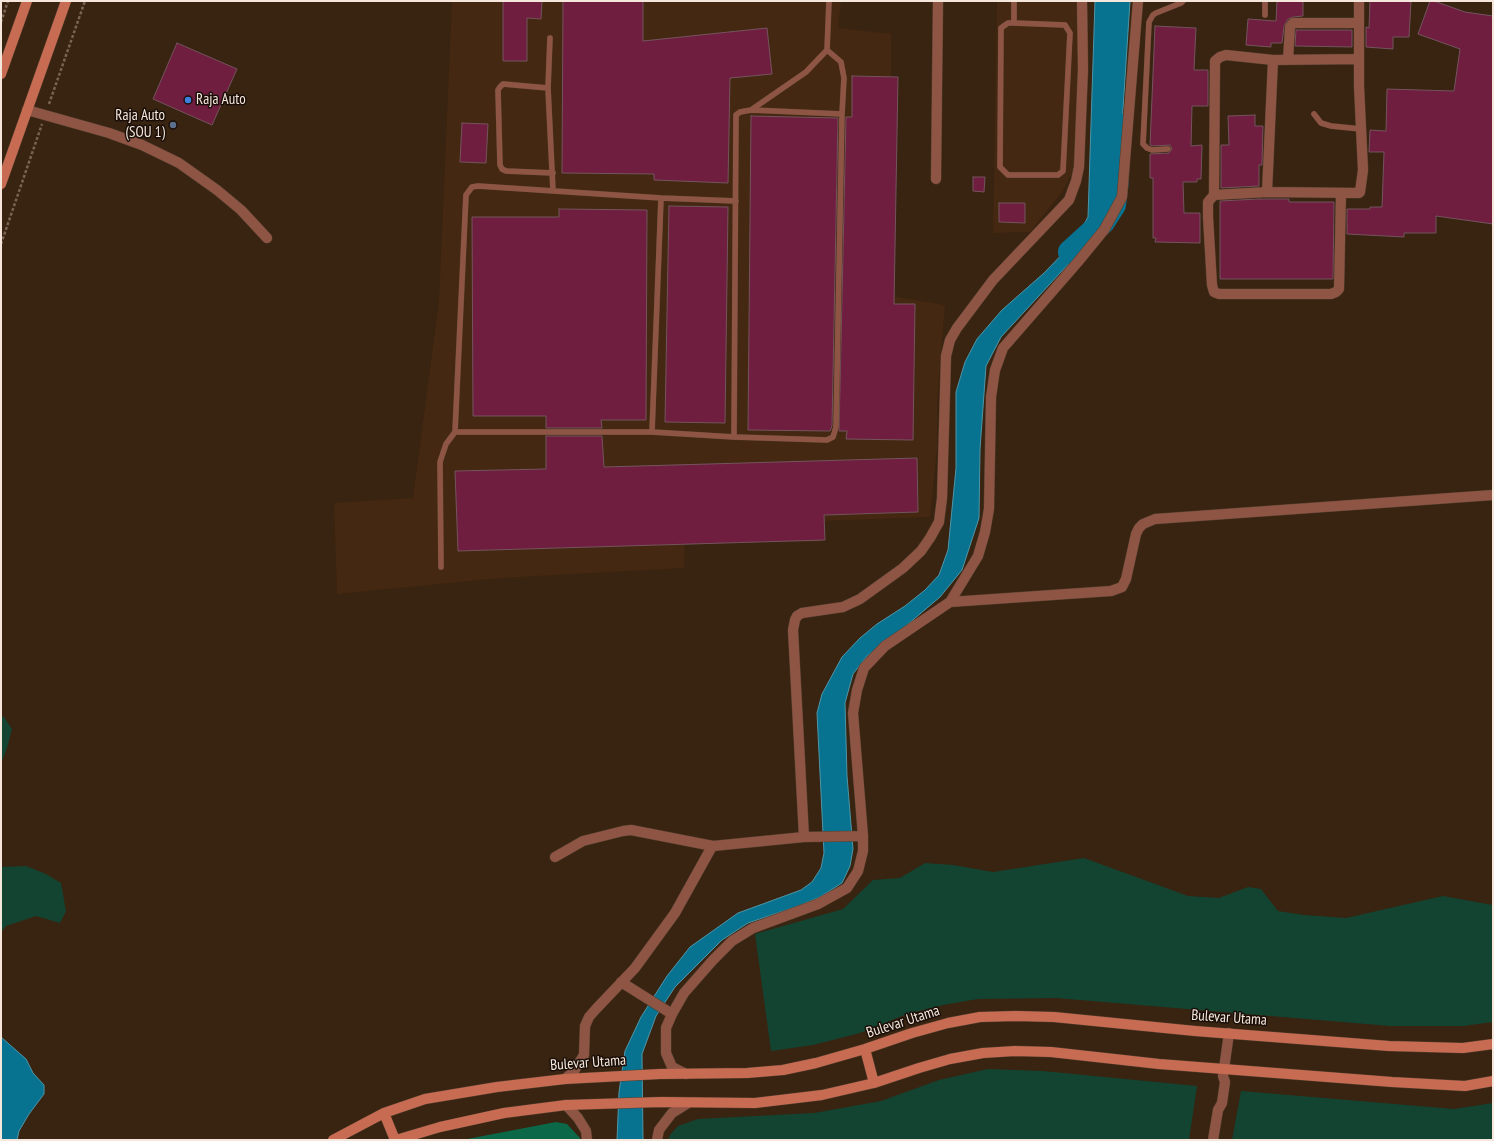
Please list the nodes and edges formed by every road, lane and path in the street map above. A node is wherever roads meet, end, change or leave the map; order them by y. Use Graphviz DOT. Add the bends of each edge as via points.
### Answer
graph roads {
  1 [pos="8,1"];
  2 [pos="27,1"];
  3 [pos="66,1"];
  4 [pos="829,1"];
  5 [pos="938,1"];
  6 [pos="1014,1"];
  7 [pos="1082,1"];
  8 [pos="1138,1"];
  9 [pos="1183,1"];
  10 [pos="1265,1"];
  11 [pos="1359,1"];
  12 [pos="1265,15"];
  13 [pos="1,22"];
  14 [pos="1014,23"];
  15 [pos="1359,23"];
  16 [pos="550,38"];
  17 [pos="827,50"];
  18 [pos="1359,59"];
  19 [pos="1273,60"];
  20 [pos="1288,60"];
  21 [pos="1,74"];
  22 [pos="548,88"];
  23 [pos="27,110"];
  24 [pos="751,110"];
  25 [pos="842,114"];
  26 [pos="1314,114"];
  27 [pos="1361,129"];
  28 [pos="1168,149"];
  29 [pos="553,173"];
  30 [pos="936,179"];
  31 [pos="1,184"];
  32 [pos="553,191"];
  33 [pos="1267,192"];
  34 [pos="1341,193"];
  35 [pos="1214,195"];
  36 [pos="661,198"];
  37 [pos="736,201"];
  38 [pos="267,238"];
  39 [pos="455,432"];
  40 [pos="652,432"];
  41 [pos="734,437"];
  42 [pos="1493,496"];
  43 [pos="441,567"];
  44 [pos="950,602"];
  45 [pos="859,836"];
  46 [pos="804,837"];
  47 [pos="711,848"];
  48 [pos="555,857"];
  49 [pos="621,982"];
  50 [pos="668,1012"];
  51 [pos="1229,1033"];
  52 [pos="1493,1044"];
  53 [pos="865,1049"];
  54 [pos="1224,1072"];
  55 [pos="686,1074"];
  56 [pos="565,1079"];
  57 [pos="1493,1081"];
  58 [pos="874,1083"];
  59 [pos="688,1103"];
  60 [pos="566,1105"];
  61 [pos="384,1113"];
  62 [pos="333,1140"];
  63 [pos="395,1140"];
  64 [pos="587,1140"];
  65 [pos="657,1140"];
  66 [pos="1213,1140"];
  1 -- 13 [label="path"];
  2 -- 21 [label="main road"];
  3 -- 23 [label="main road"];
  4 -- 17 [label="lane"];
  5 -- 30 [label="street"];
  6 -- 14 [label="lane"];
  7 -- 46 [label="street" via="1083,69 1079,166 1076,181 1069,200 992,280 950,340 946,356 942,498 938,522 921,551 908,564 860,599 843,607 802,614 795,620 793,630"];
  8 -- 44 [label="street" via="1122,197 1104,230 1003,348 995,370 991,397 989,509 985,532 978,556"];
  9 -- 28 [label="lane" via="1156,13 1149,22 1143,144 1152,150"];
  10 -- 12 [label="lane"];
  11 -- 15 [label="street"];
  14 -- 14 [label="lane" via="1065,26 1070,33 1063,171 1058,175 1008,175 1000,167 1001,28"];
  15 -- 18 [label="street"];
  15 -- 20 [label="street" via="1293,23 1290,27"];
  16 -- 22 [label="lane"];
  17 -- 24 [label="lane" via="806,72"];
  17 -- 25 [label="lane" via="841,62 844,78"];
  18 -- 20 [label="street"];
  18 -- 27 [label="street"];
  19 -- 20 [label="street"];
  19 -- 33 [label="street"];
  19 -- 35 [label="street" via="1226,55 1215,61"];
  22 -- 29 [label="lane"];
  22 -- 29 [label="lane" via="503,84 498,90 500,165 506,171"];
  23 -- 31 [label="main road"];
  23 -- 38 [label="street" via="142,144 179,164 217,190 241,210"];
  24 -- 25 [label="lane"];
  24 -- 37 [label="lane" via="736,115"];
  25 -- 41 [label="lane" via="836,427 833,437 826,440"];
  26 -- 27 [label="lane" via="1321,123"];
  27 -- 34 [label="street" via="1362,189 1358,193"];
  29 -- 32 [label="lane"];
  32 -- 36 [label="lane"];
  32 -- 39 [label="lane" via="478,186 472,187 466,195"];
  33 -- 34 [label="street"];
  33 -- 35 [label="street"];
  34 -- 35 [label="street" via="1339,288 1331,294 1214,292 1208,202"];
  36 -- 37 [label="lane"];
  36 -- 40 [label="lane"];
  37 -- 41 [label="lane"];
  39 -- 40 [label="lane"];
  39 -- 43 [label="lane" via="446,444 440,462"];
  40 -- 41 [label="lane"];
  42 -- 44 [label="street" via="1155,519 1143,524 1136,534 1122,587 1111,591"];
  44 -- 45 [label="street" via="885,646 864,668 853,713"];
  45 -- 46 [label="street"];
  45 -- 50 [label="street" via="862,852 858,871 847,888 818,904 753,928 732,942 712,960"];
  46 -- 47 [label="street"];
  47 -- 48 [label="street" via="631,830 583,841"];
  47 -- 49 [label="street" via="676,913 635,968"];
  49 -- 50 [label="street"];
  49 -- 56 [label="street" via="589,1017 585,1026 584,1055 574,1071"];
  50 -- 55 [label="street" via="666,1053 672,1067"];
  51 -- 52 [label="main road, Bulevar Utama" via="1389,1046 1463,1048"];
  51 -- 53 [label="main road, Bulevar Utama" via="1054,1017 980,1017 934,1027"];
  51 -- 54 [label="street"];
  53 -- 55 [label="main road, Bulevar Utama" via="783,1070"];
  53 -- 58 [label="main road"];
  54 -- 57 [label="main road" via="1465,1086"];
  54 -- 58 [label="main road" via="1051,1052 1015,1051 983,1053 950,1060"];
  54 -- 66 [label="street" via="1219,1081"];
  55 -- 56 [label="main road, Bulevar Utama"];
  56 -- 61 [label="main road, Bulevar Utama" via="425,1099"];
  58 -- 59 [label="main road" via="822,1095 755,1103"];
  59 -- 60 [label="main road"];
  59 -- 65 [label="street" via="672,1112 659,1130"];
  60 -- 63 [label="main road" via="504,1113"];
  60 -- 64 [label="street" via="586,1131"];
  61 -- 62 [label="main road, Bulevar Utama"];
  61 -- 63 [label="main road"];
}
